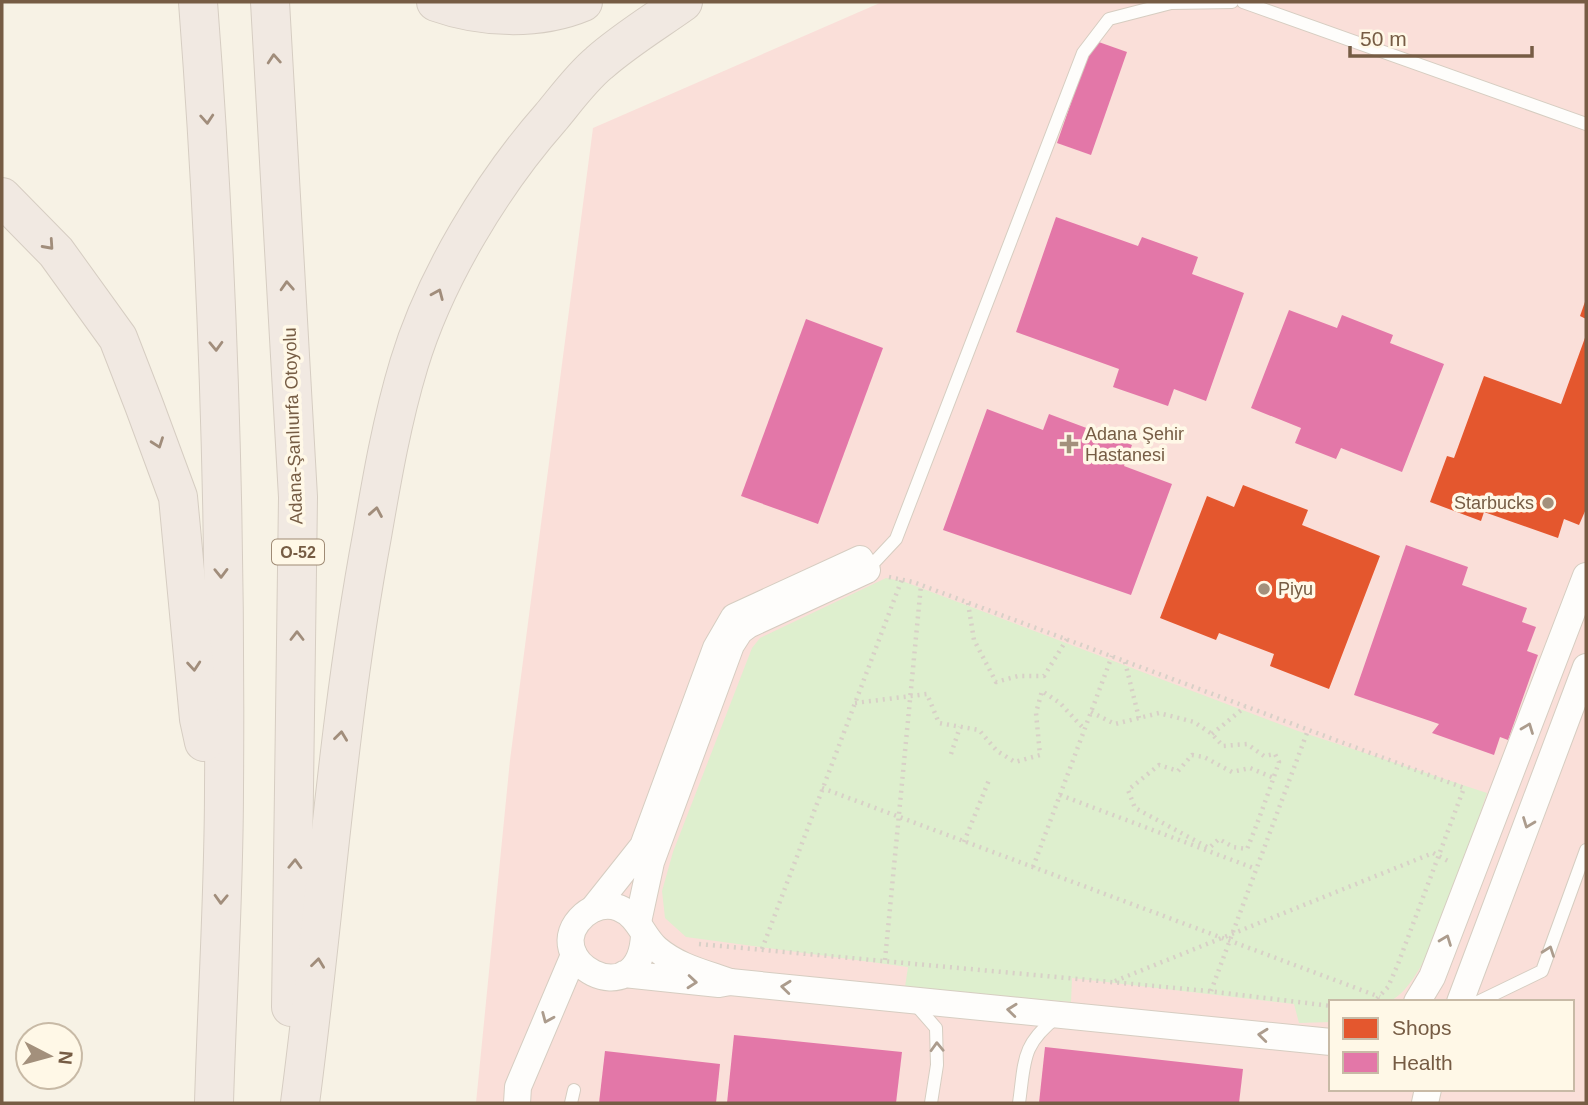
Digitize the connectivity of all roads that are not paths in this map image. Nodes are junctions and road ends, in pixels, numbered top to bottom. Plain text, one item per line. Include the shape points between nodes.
1 (198, 2) edge
2 (270, 2) edge
3 (436, 2) edge
4 (583, 2) edge
5 (683, 2) edge
6 (1232, 2) edge
7 (1243, 2) edge
8 (1586, 124) edge
9 (2, 197) edge
10 (874, 574) junction
11 (1586, 576) edge
12 (1586, 667) edge
13 (223, 826) junction
14 (1586, 850) edge
15 (593, 909) junction
16 (641, 929) junction
17 (574, 955) junction
18 (624, 974) junction
19 (730, 982) junction
20 (911, 1000) junction
21 (1418, 1000) edge
22 (1461, 1000) edge
23 (1482, 1000) edge
24 (1060, 1015) junction
25 (1329, 1042) edge
26 (574, 1090) dead end
27 (214, 1103) edge
28 (288, 1103) edge
29 (300, 1103) edge
30 (517, 1103) edge
31 (570, 1103) edge
32 (931, 1103) edge
33 (1020, 1103) edge

1 -> 13 highway via 212,182
28 -> 2 highway, Adana-Şanlıurfa Otoyolu / O-52 via 298,497
3 - 4 highway via 497,15
29 -> 5 highway via 351,659 387,451 410,361 482,208 523,148 598,64
6 - 10 lane via 1171,3 1109,19 1083,53 896,539
7 - 8 lane
9 -> 13 highway via 56,252 118,338 178,497 199,719
10 - 15 street via 860,559 734,617 716,648 643,846
10 - 16 street via 740,631 651,862
21 -> 11 street via 1432,977
12 -> 22 street
13 -> 27 highway
23 -> 14 lane via 1542,971
15 - 16 street via 613,906 627,911
15 - 17 street via 575,925
16 - 18 street via 643,951 636,965
16 - 19 street via 672,961
17 - 18 street via 582,968 595,976
17 -> 30 street via 518,1087
18 -> 19 street
20 -> 19 street
24 -> 20 street
32 -> 20 lane via 936,1028
25 -> 24 street
24 - 33 lane via 1035,1034
26 - 31 lane

